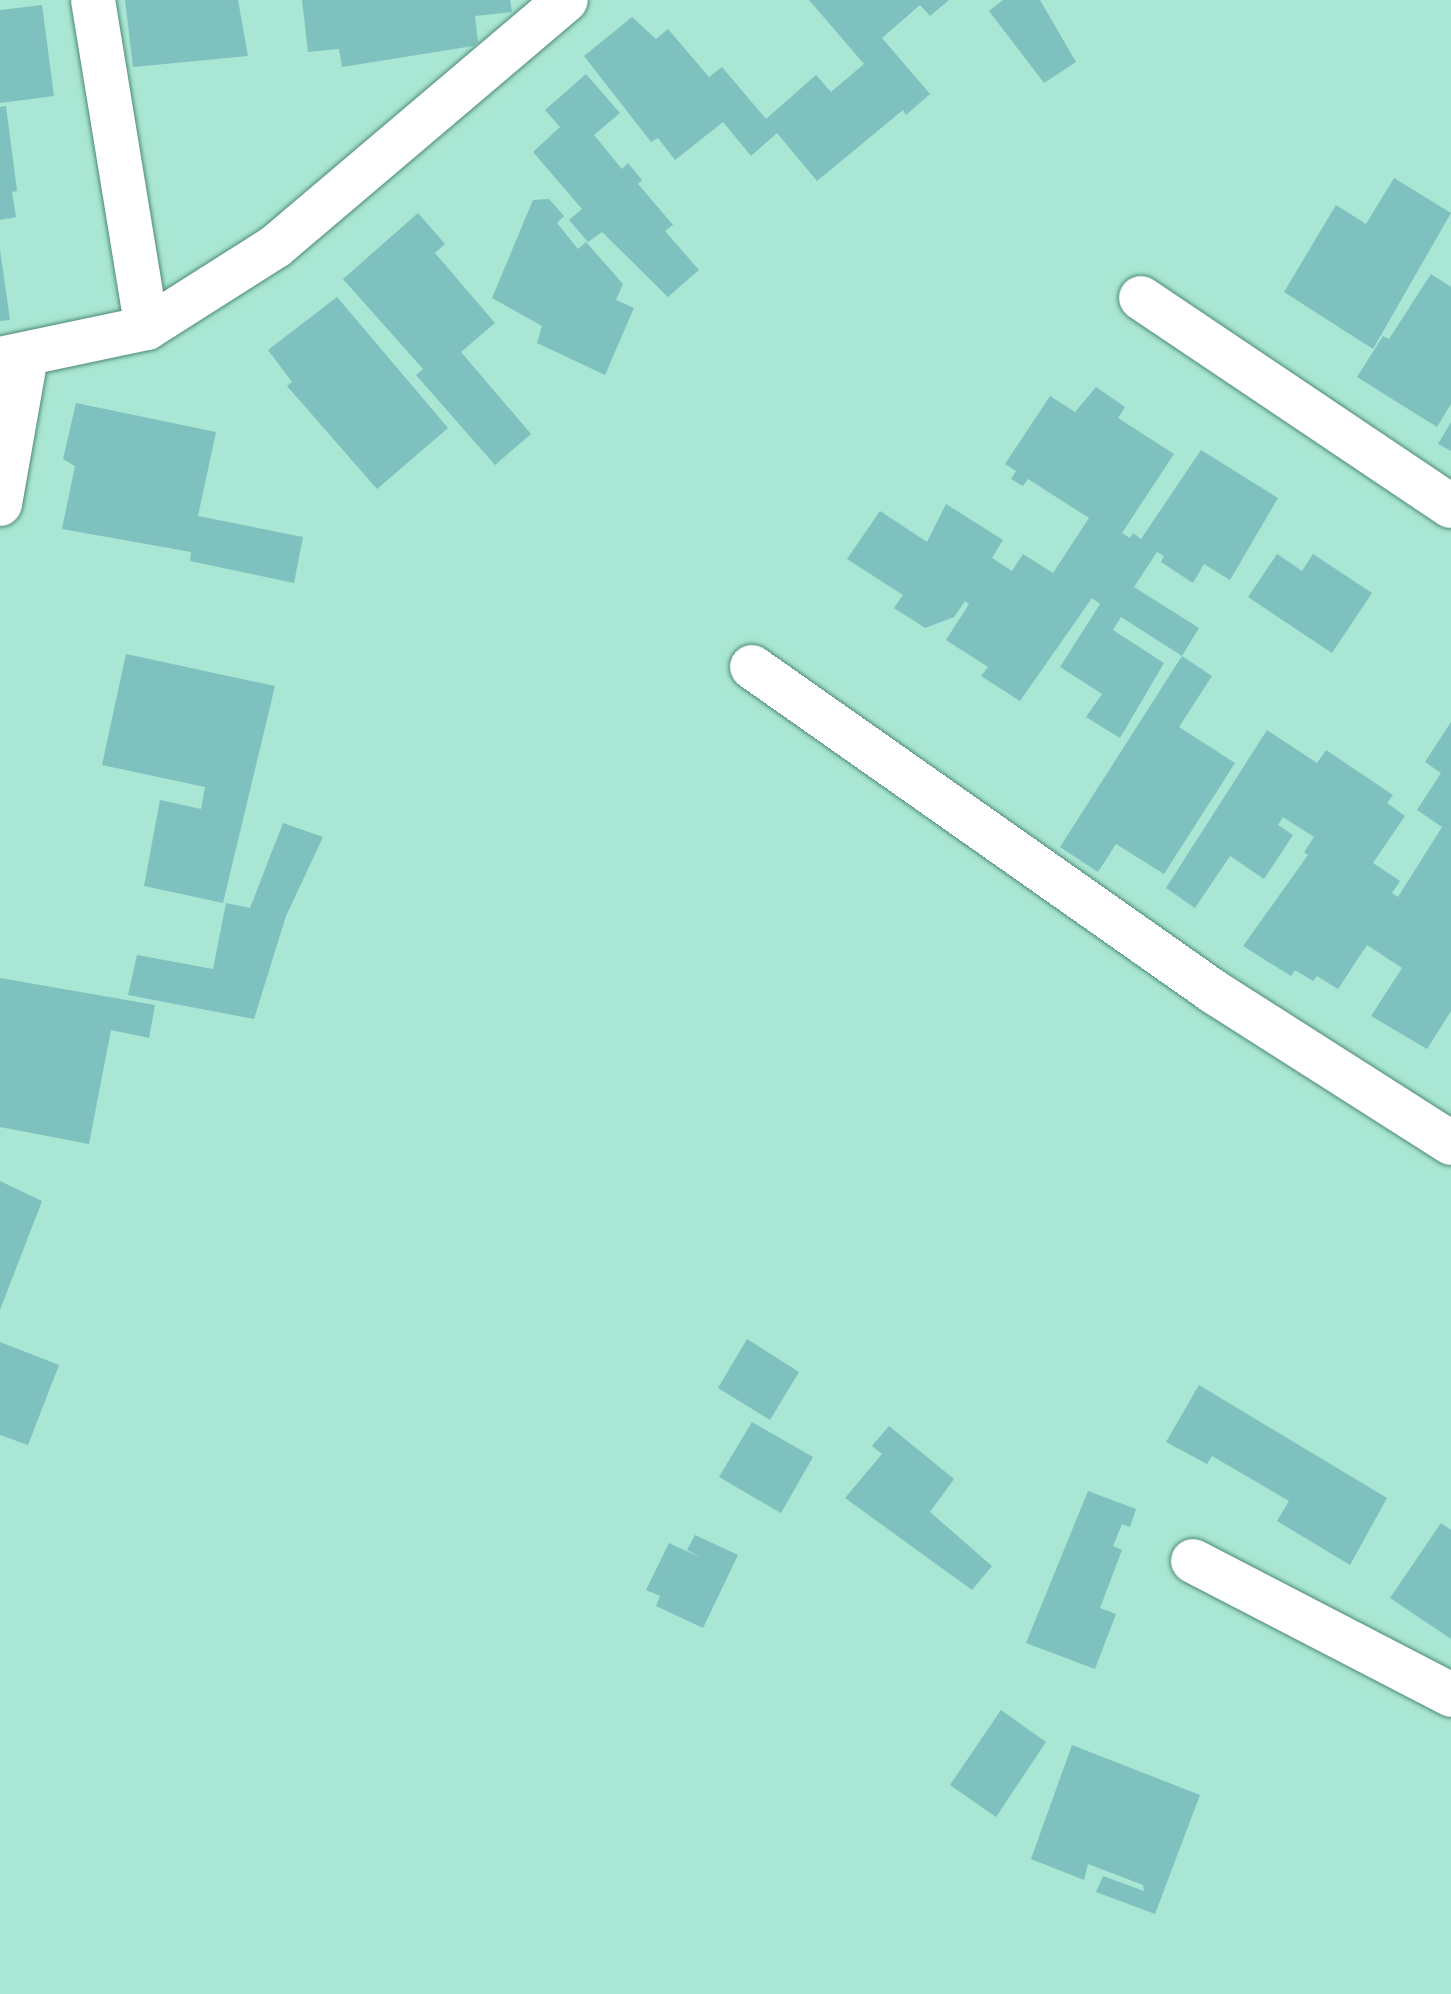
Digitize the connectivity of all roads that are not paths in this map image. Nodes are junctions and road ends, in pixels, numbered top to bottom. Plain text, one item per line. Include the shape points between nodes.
1 (93, 0) edge
2 (566, 0) edge
3 (1141, 298) dead end
4 (147, 328) junction
5 (13, 358) edge
6 (0, 504) edge
7 (1451, 506) edge
8 (752, 667) dead end
9 (1451, 1143) edge
10 (1193, 1561) dead end
11 (1451, 1695) edge

1 - 4 street
2 - 4 street via 276,246
3 - 7 street
4 - 5 street
5 - 6 street
8 - 9 street via 1176,966
10 - 11 street

